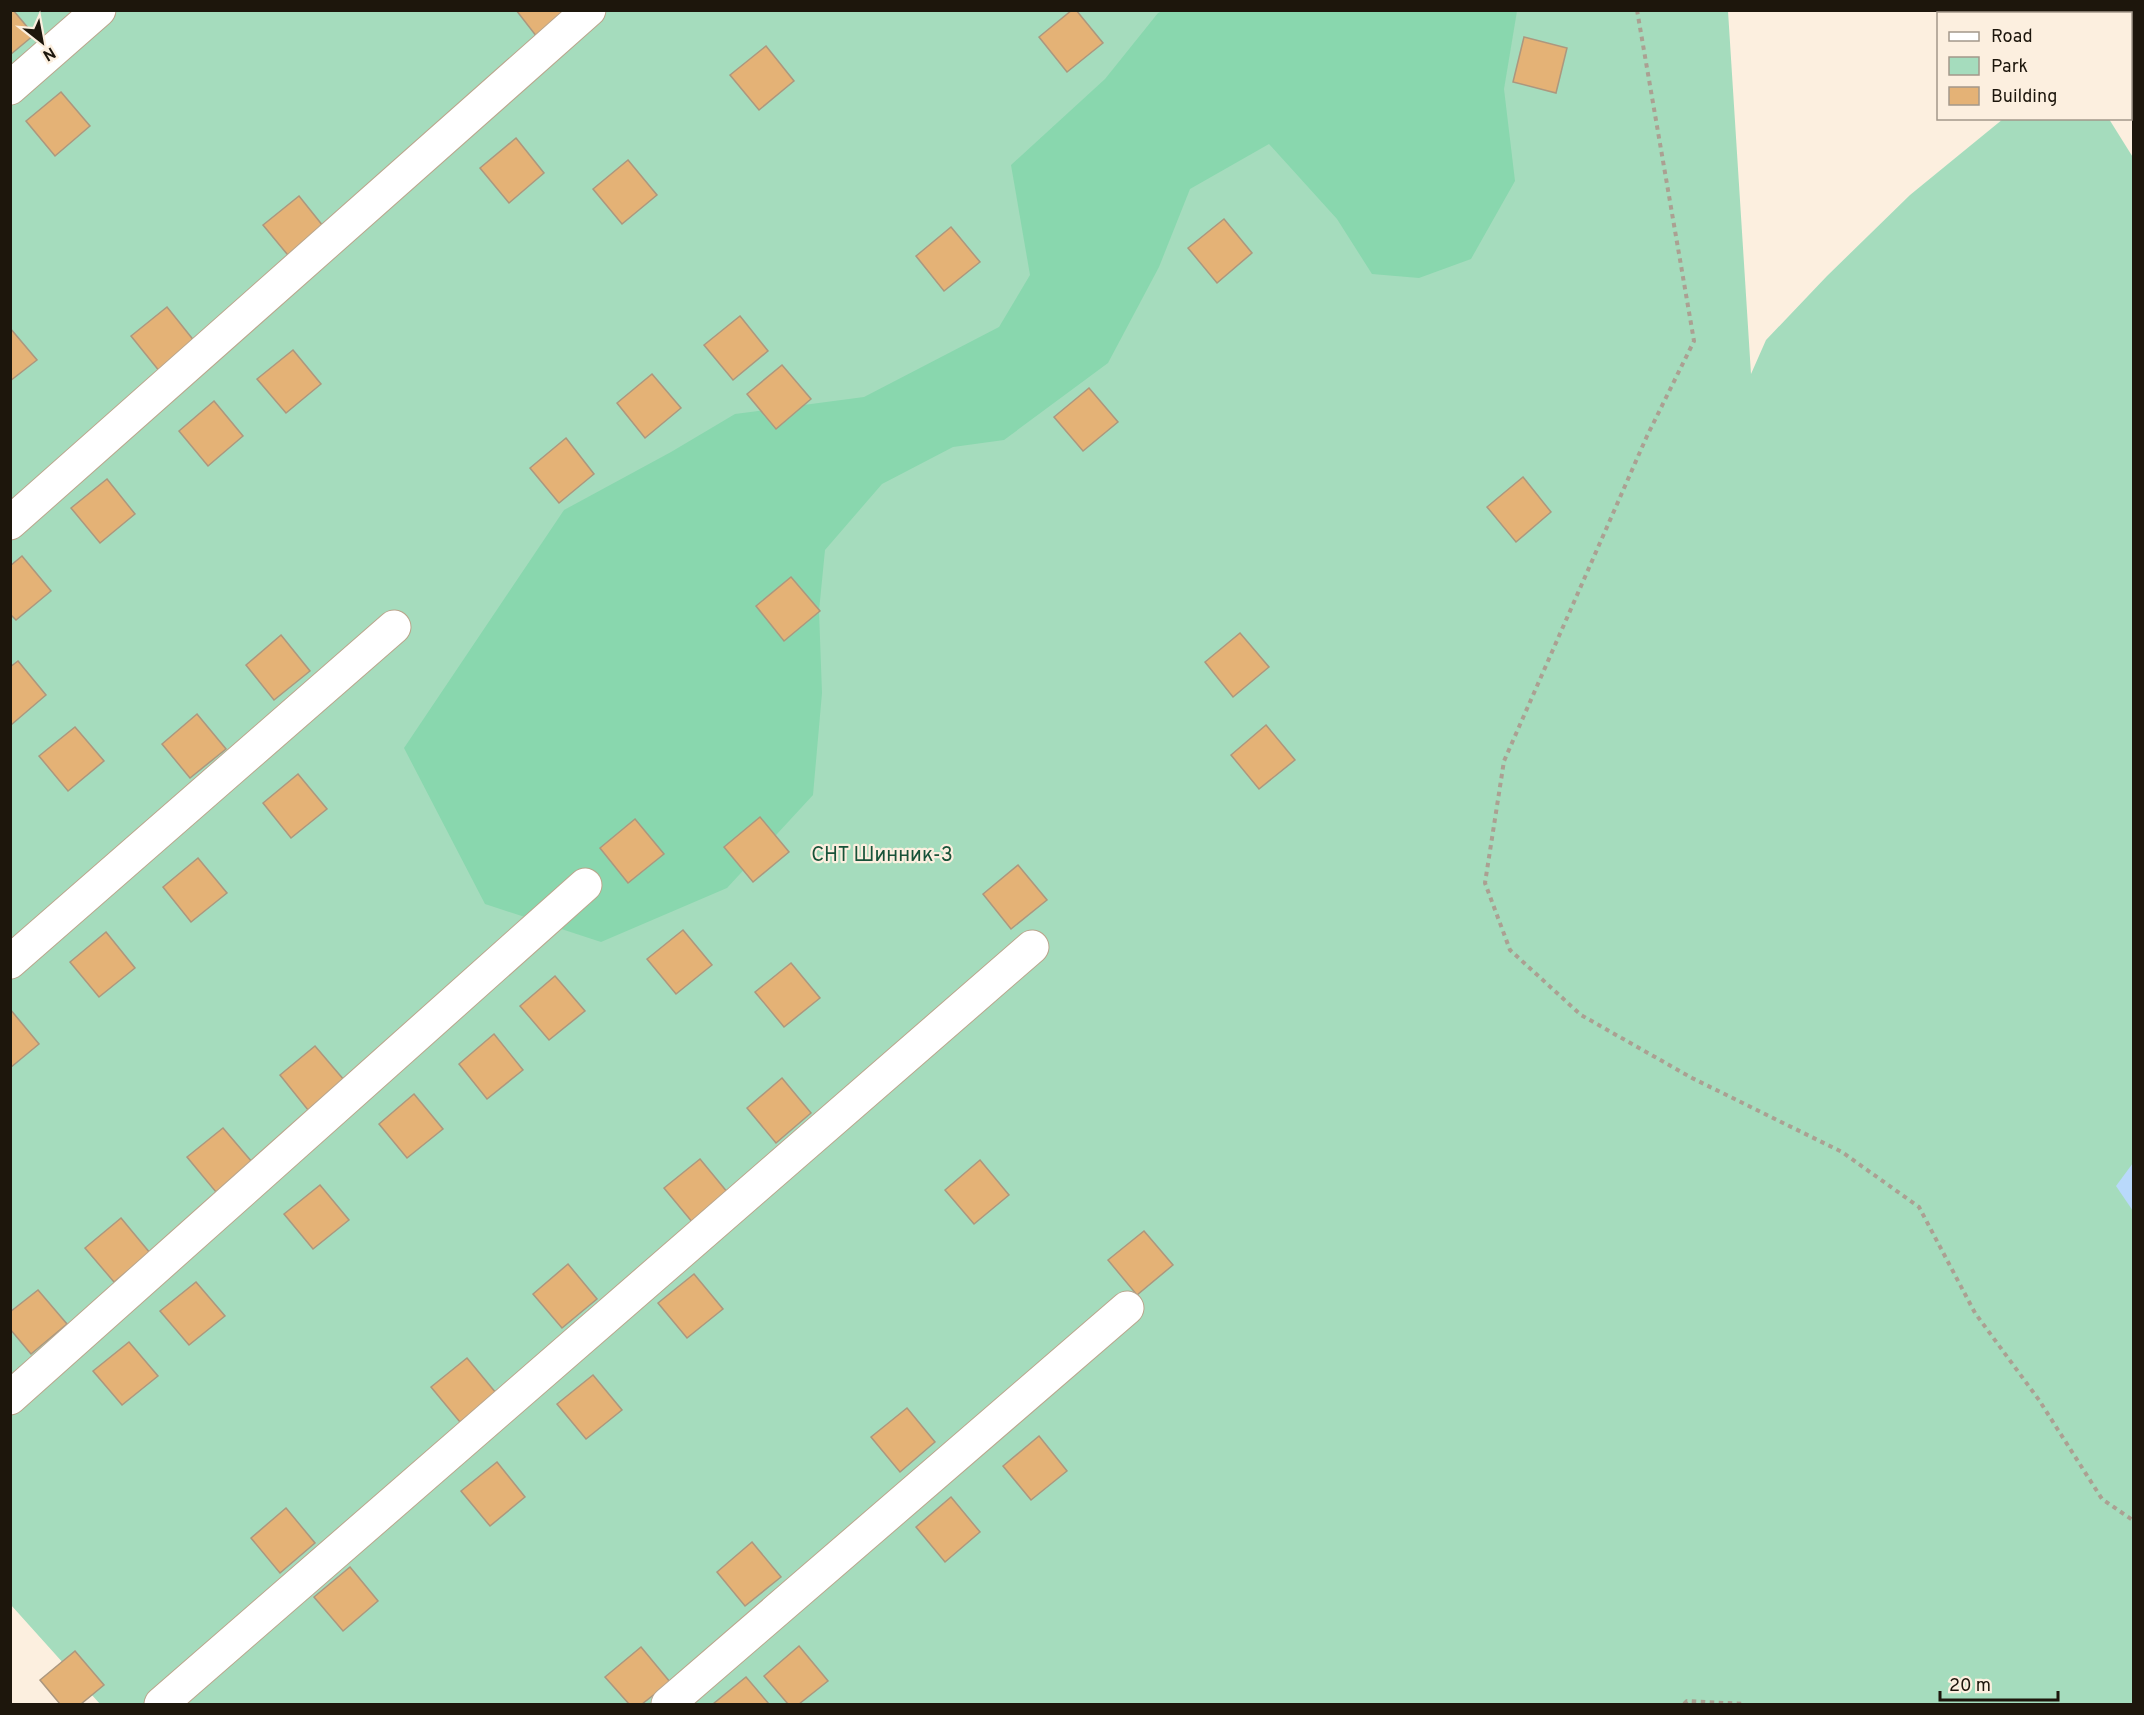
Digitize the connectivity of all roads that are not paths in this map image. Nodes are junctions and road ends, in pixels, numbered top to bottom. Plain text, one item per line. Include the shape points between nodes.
1 (99, 10) edge
2 (590, 10) edge
3 (10, 88) edge
4 (10, 523) edge
5 (394, 627) dead end
6 (585, 885) dead end
7 (1032, 947) dead end
8 (10, 962) edge
9 (1127, 1308) dead end
10 (10, 1398) edge
11 (160, 1704) edge
12 (668, 1704) edge

1 - 3 lane
2 - 4 lane
5 - 8 lane
6 - 10 lane
7 - 11 lane
9 - 12 lane

